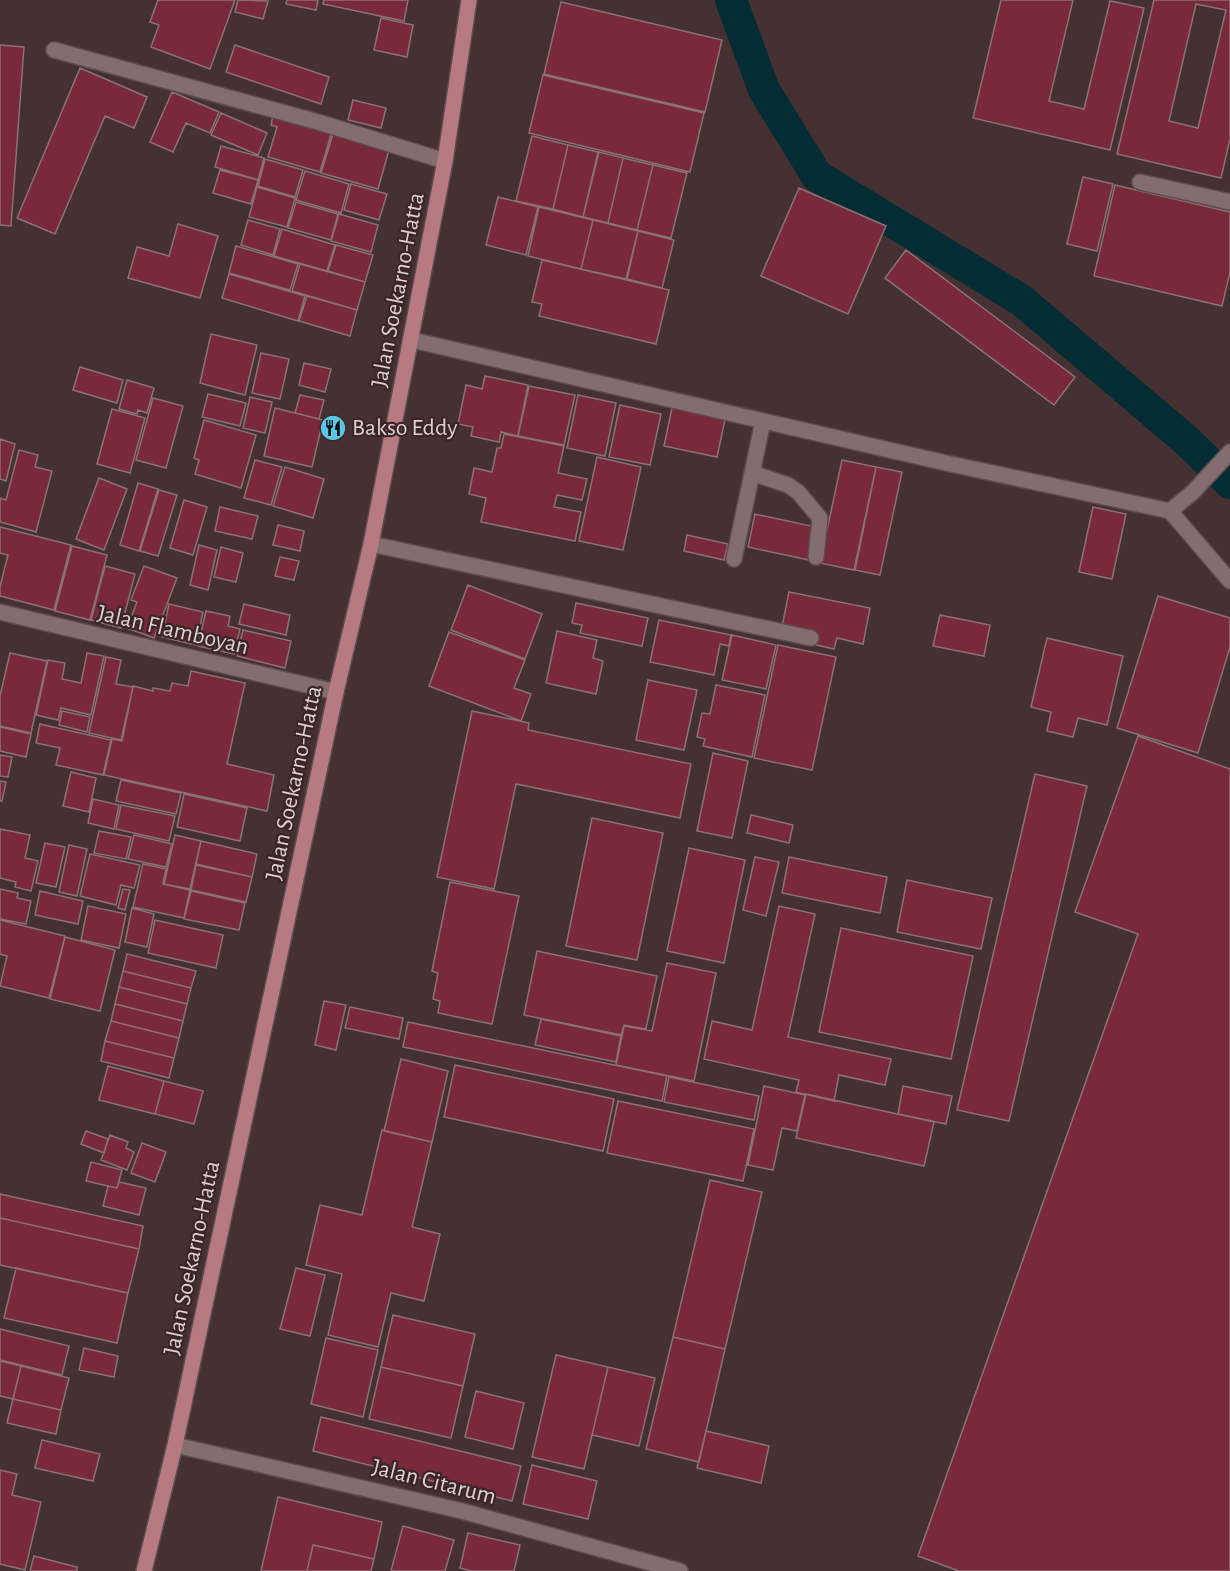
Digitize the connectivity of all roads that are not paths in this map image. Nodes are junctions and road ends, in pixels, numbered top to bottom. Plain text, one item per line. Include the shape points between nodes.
1 (469, 0) edge
2 (54, 50) dead end
3 (445, 161) junction
4 (1140, 182) dead end
5 (1230, 202) edge
6 (412, 340) junction
7 (763, 421) junction
8 (1230, 452) edge
9 (752, 472) junction
10 (1170, 512) junction
11 (371, 544) junction
12 (816, 557) dead end
13 (734, 559) dead end
14 (1230, 581) edge
15 (0, 612) edge
16 (811, 638) dead end
17 (336, 692) junction
18 (175, 1446) junction
19 (144, 1571) edge
20 (680, 1571) edge

1 - 3 main road, Jalan Soekarno-Hatta
2 - 3 street
3 - 6 main road, Jalan Soekarno-Hatta
4 - 5 street
6 - 7 street
6 - 11 main road, Jalan Soekarno-Hatta
7 - 9 street
7 - 10 street
8 - 10 street
9 - 12 street via 788,485 820,518
9 - 13 street
10 - 14 street
11 - 16 street
11 - 17 main road, Jalan Soekarno-Hatta
15 - 17 street, Jalan Flamboyan
17 - 18 main road, Jalan Soekarno-Hatta
18 - 19 main road, Jalan Soekarno-Hatta
18 - 20 street, Jalan Citarum via 462,1511

